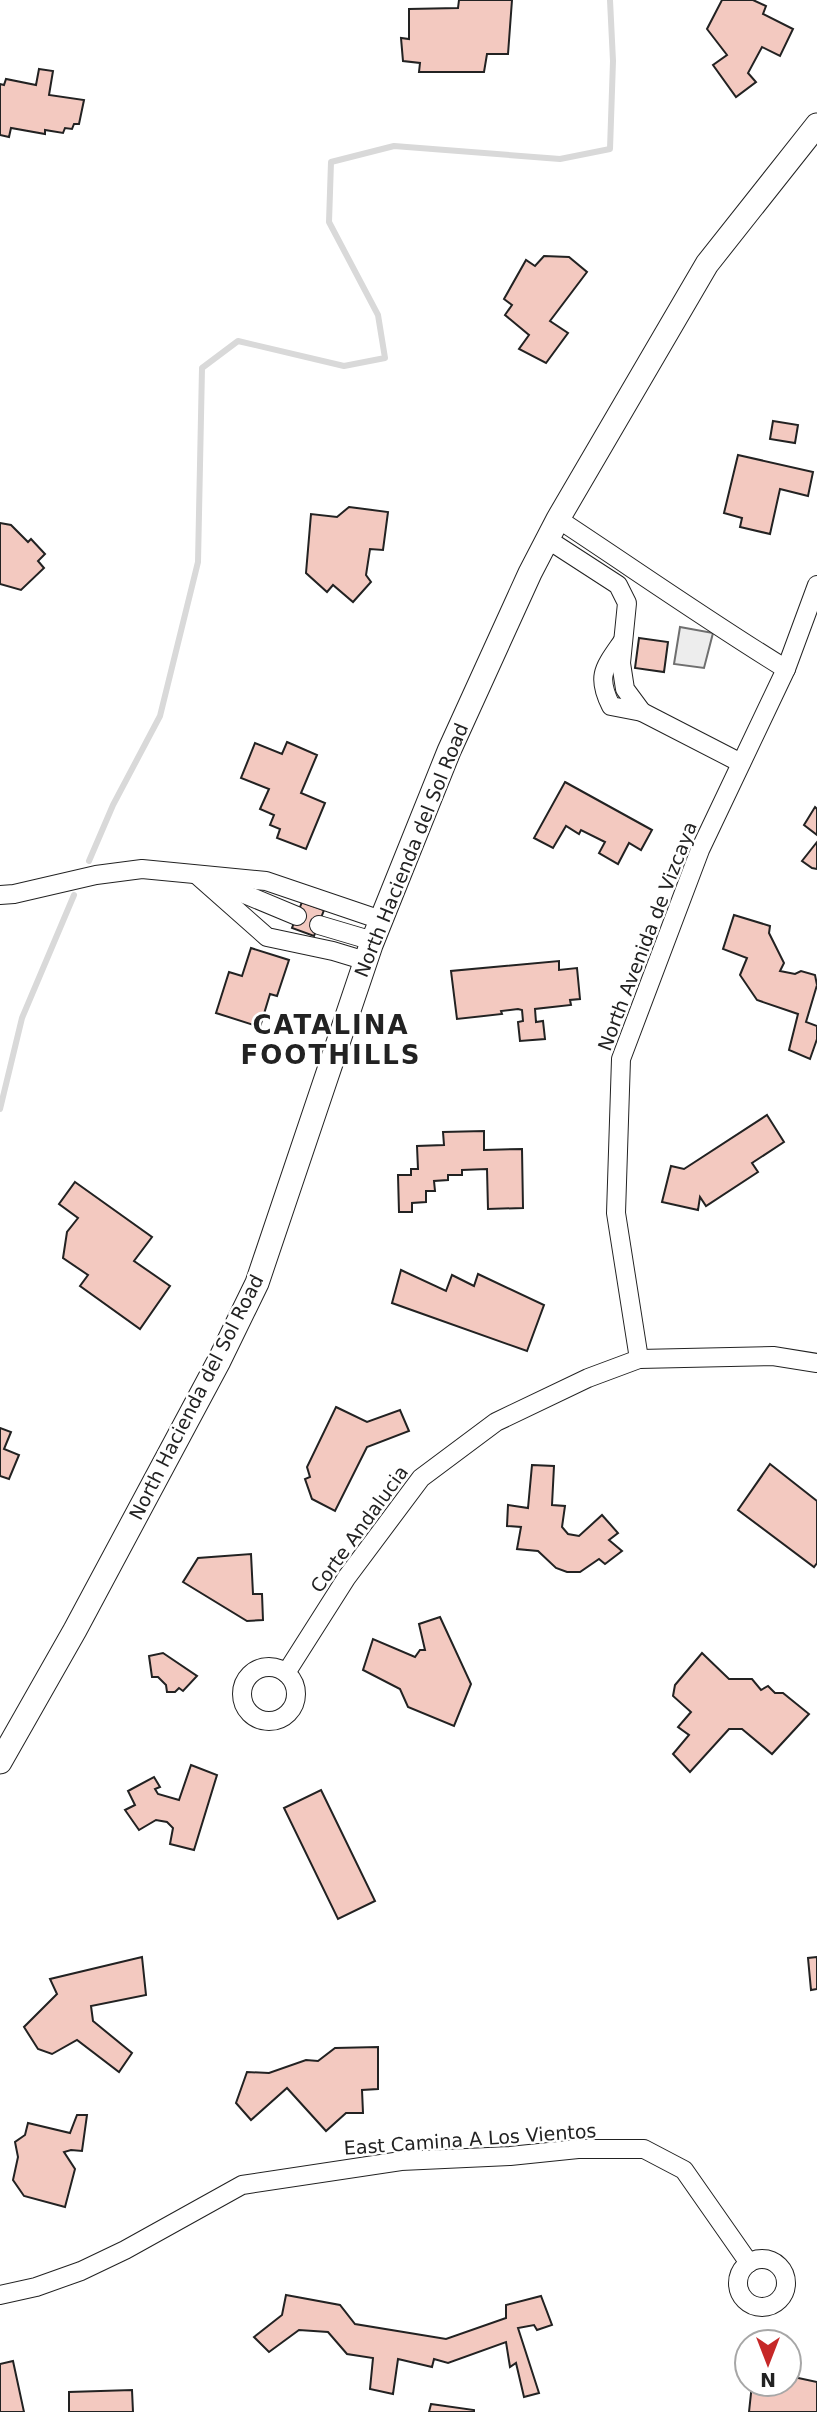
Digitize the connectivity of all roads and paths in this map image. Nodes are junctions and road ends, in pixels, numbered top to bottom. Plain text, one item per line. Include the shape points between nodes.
1 (817, 125) edge
2 (558, 519) junction
3 (547, 539) junction
4 (817, 585) edge
5 (786, 669) junction
6 (741, 763) junction
7 (197, 875) junction
8 (0, 895) edge
9 (297, 916) dead end
10 (318, 925) dead end
11 (373, 941) junction
12 (639, 1359) junction
13 (817, 1363) edge
14 (286, 1673) dead end
15 (0, 1762) edge
16 (749, 2263) dead end
17 (0, 2295) edge

1 - 2 street, North Hacienda del Sol Road via 707,264
2 - 3 street, North Hacienda del Sol Road
2 - 5 street
3 - 6 street via 618,585 627,603 621,663 625,689 642,712
3 - 11 street, North Hacienda del Sol Road via 449,751
4 - 5 street, North Avenida de Vizcaya
5 - 6 street, North Avenida de Vizcaya
6 - 12 street, North Avenida de Vizcaya via 700,850 621,1059 616,1213
7 - 8 street via 142,869
7 - 9 street
7 - 11 street via 266,881
7 - 11 street via 267,937 333,951
10 - 11 street
11 - 15 street, North Hacienda del Sol Road via 257,1283 75,1630
12 - 13 street, Corte Andalucia via 773,1356
12 - 14 street, Corte Andalucia via 496,1422 421,1478 347,1577
16 - 17 street, East Camina A Los Vientos via 684,2169 644,2149 579,2149 401,2161 242,2185 81,2271

